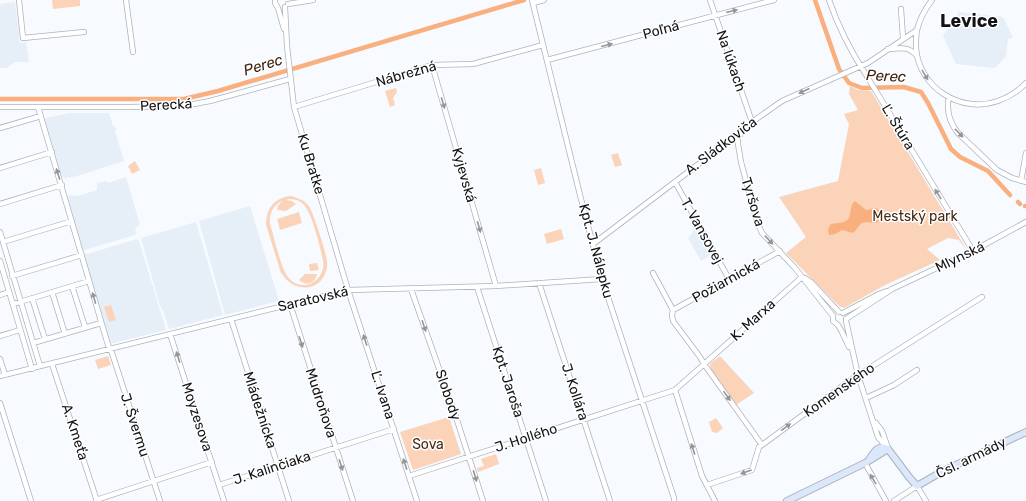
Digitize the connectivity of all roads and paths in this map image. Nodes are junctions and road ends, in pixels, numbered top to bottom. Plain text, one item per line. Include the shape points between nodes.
1 (19, 0) edge
2 (126, 0) edge
3 (275, 0) edge
4 (311, 0) edge
5 (544, 0) edge
6 (710, 0) edge
7 (774, 0) edge
8 (829, 0) edge
9 (932, 0) edge
10 (533, 1) edge
11 (287, 4) edge
12 (278, 8) junction
13 (901, 9) dead end
14 (715, 16) junction
15 (917, 30) junction
16 (84, 32) dead end
17 (286, 34) junction
18 (904, 38) junction
19 (543, 45) junction
20 (886, 50) junction
21 (133, 52) dead end
22 (918, 57) junction
23 (547, 60) junction
24 (432, 65) junction
25 (860, 66) junction
26 (290, 79) junction
27 (1026, 84) edge
28 (949, 97) junction
29 (0, 106) edge
30 (38, 106) junction
31 (294, 107) junction
32 (41, 116) junction
33 (754, 121) junction
34 (0, 128) edge
35 (738, 137) junction
36 (52, 152) junction
37 (1026, 153) edge
38 (0, 168) edge
39 (1024, 181) edge
40 (674, 182) junction
41 (62, 185) junction
42 (0, 204) edge
43 (72, 221) junction
44 (1026, 222) edge
45 (0, 232) edge
46 (3, 242) junction
47 (593, 244) junction
48 (780, 251) junction
49 (973, 251) junction
50 (82, 255) junction
51 (0, 261) edge
52 (10, 266) junction
53 (2, 268) junction
54 (653, 273) dead end
55 (12, 276) junction
56 (802, 276) junction
57 (602, 279) junction
58 (729, 279) junction
59 (89, 281) junction
60 (539, 283) junction
61 (72, 286) junction
62 (477, 286) junction
63 (496, 286) junction
64 (411, 289) junction
65 (892, 289) junction
66 (348, 290) junction
67 (9, 292) junction
68 (52, 292) junction
69 (0, 295) edge
70 (982, 297) dead end
71 (32, 298) junction
72 (21, 301) junction
73 (13, 304) junction
74 (290, 304) junction
75 (673, 310) junction
76 (841, 313) junction
77 (833, 316) junction
78 (232, 319) junction
79 (846, 320) junction
80 (101, 323) junction
81 (838, 325) junction
82 (85, 328) junction
83 (20, 330) junction
84 (65, 334) junction
85 (170, 334) junction
86 (0, 336) edge
87 (45, 339) junction
88 (33, 343) junction
89 (110, 349) junction
90 (852, 354) junction
91 (0, 359) edge
92 (52, 364) junction
93 (704, 364) junction
94 (40, 366) junction
95 (32, 369) junction
96 (917, 370) dead end
97 (858, 375) junction
98 (2, 376) edge
99 (675, 390) junction
100 (866, 398) junction
101 (642, 400) junction
102 (0, 403) edge
103 (584, 419) junction
104 (874, 420) junction
105 (394, 429) junction
106 (1026, 432) edge
107 (878, 437) junction
108 (526, 438) junction
109 (762, 445) junction
110 (335, 448) junction
111 (876, 449) junction
112 (888, 449) junction
113 (469, 457) junction
114 (212, 462) junction
115 (867, 462) junction
116 (278, 466) junction
117 (409, 476) junction
118 (153, 481) junction
119 (219, 485) junction
120 (707, 485) junction
121 (917, 486) junction
122 (97, 500) edge
123 (675, 500) edge
124 (31, 501) edge
125 (160, 501) edge
126 (224, 501) edge
127 (290, 501) edge
128 (353, 501) edge
129 (417, 501) edge
130 (482, 501) edge
131 (546, 501) edge
132 (610, 501) edge
133 (715, 501) edge
134 (787, 501) edge
135 (886, 501) edge
136 (894, 501) edge
137 (926, 501) edge

1 - 16 street via 23,38
2 - 21 street
3 - 12 street, Ku Bratke
4 - 11 street
5 - 10 street
6 - 14 street, Na lúkach
14 -> 7 street, Poľná
8 - 25 street, Ľ. Štúra via 836,22
9 - 15 street
10 - 19 street, Kpt. J. Nálepku
11 - 12 street
11 - 17 street, Ku Bratke
12 - 17 street, Ku Bratke
13 - 18 street
23 -> 14 street, Poľná
14 - 33 street, Na lúkach
15 - 18 street, A. Sládkoviča
15 - 22 street
17 - 26 street, Ku Bratke
18 - 20 street, A. Sládkoviča
19 - 23 street, Kpt. J. Nálepku
19 - 24 street, Nábrežná via 473,64
20 - 22 street via 902,48 914,52
20 - 25 street, A. Sládkoviča
22 -> 28 street via 926,77 934,87
23 - 47 street, Kpt. J. Nálepku
24 - 31 street, Nábrežná
24 -> 63 street, Kyjevská
25 -> 33 street, A. Sládkoviča via 782,101
49 -> 25 street, Ľ. Štúra
26 - 30 street, Perecká via 183,106
26 - 31 street, Ku Bratke
27 - 28 street via 1014,94 985,104 965,103
28 -> 39 street via 949,118 955,130 997,170
29 - 30 street, Perecká
30 - 32 street
31 - 66 street, Ku Bratke
32 - 34 street
32 - 36 street
33 - 35 street, A. Sládkoviča
35 - 40 street, A. Sládkoviča
35 -> 48 street, Tyršova via 741,162 757,222 762,233
36 - 38 street
41 -> 36 street
37 - 39 street
40 - 47 street, A. Sládkoviča
40 - 58 street, T. Vansovej
41 - 42 street
41 - 43 street
43 - 46 street
43 - 50 street
44 - 49 street, Mlynská
45 - 46 street
46 - 52 street
47 - 57 street, Kpt. J. Nálepku
48 - 56 street, Tyršova
48 - 58 street, Požiarnická
49 - 65 street, Mlynská
50 - 55 street
50 - 59 street
51 - 53 street
52 - 53 street
52 - 55 street
53 - 67 street
54 - 75 street
55 - 72 street
56 - 76 street, Tyršova
56 - 77 street, Tyršova
56 - 93 street, K. Marxa
57 - 60 street, Saratovská
57 - 101 street, Kpt. J. Nálepku
58 - 75 street, Požiarnická
59 - 61 street
80 -> 59 street
60 - 63 street, Saratovská
60 - 103 street, J. Kollára
61 - 68 street
61 - 82 street
62 - 63 street, Saratovská
62 - 64 street, Saratovská
62 - 108 street, Kpt. Jaroša
64 - 66 street, Saratovská
64 -> 113 street, Slobody
65 - 76 street, Mlynská
65 - 79 street, Mlynská
66 - 74 street, Saratovská
105 -> 66 street, Ľ. Ivana
67 - 69 street
67 - 73 street
68 - 71 street
68 - 84 street
70 - 97 street, Komenského
71 - 72 street
71 - 87 street
72 - 73 street
72 - 88 street
73 - 83 street
74 - 78 street, Saratovská
74 -> 110 street, Mudroňova
75 - 93 street via 673,321
76 - 77 street
76 - 79 street
77 - 81 street via 833,322
78 - 85 street, Saratovská
78 - 116 street, Mládežnícka
79 - 81 street
79 - 90 street
80 - 82 street
80 - 89 street
81 - 90 street
82 - 84 street
83 - 86 street
83 - 95 street
84 - 87 street
85 - 89 street, Saratovská
114 -> 85 street, Moyzesova
87 - 88 street
88 - 94 street
89 - 92 street, Saratovská
89 - 118 street, J. Švermu
90 - 97 street
91 - 98 street, Saratovská
92 - 94 street, Saratovská
92 - 122 street, A. Kmeťa
93 - 99 street, K. Marxa
93 -> 109 street
94 - 95 street, Saratovská
95 - 98 street, Saratovská
96 - 100 street via 894,385
97 - 100 street
109 -> 97 street, Komenského
99 - 101 street, K. Marxa
120 -> 99 street
100 - 104 street
101 - 103 street, J. Hollého
101 - 123 street, Kpt. J. Nálepku
102 - 124 street
103 - 108 street, J. Hollého
103 - 132 street, J. Kollára
104 - 107 street
104 - 112 street via 882,431
105 - 110 street, J. Kalinčiaka
117 -> 105 street, Ľ. Ivana
106 - 121 street, Čsl. armády
107 - 111 street
107 - 112 street
108 - 113 street, J. Hollého
108 - 131 street, Kpt. Jaroša
109 -> 120 street via 759,447 752,470
110 - 116 street, J. Kalinčiaka
110 -> 128 street, Mudroňova
111 - 112 street
111 - 115 street
112 - 115 street
112 - 121 street
113 - 117 street, J. Hollého
113 -> 130 street, Slobody
114 - 118 street
114 - 119 street, Moyzesova
115 - 134 street
135 -> 115 street via 867,469
116 - 119 street, J. Kalinčiaka
116 - 127 street, Mládežnícka
117 - 129 street, Ľ. Ivana
118 - 122 street
118 - 125 street, J. Švermu
119 - 126 street, Moyzesova
120 - 133 street
121 - 136 street
121 - 137 street

